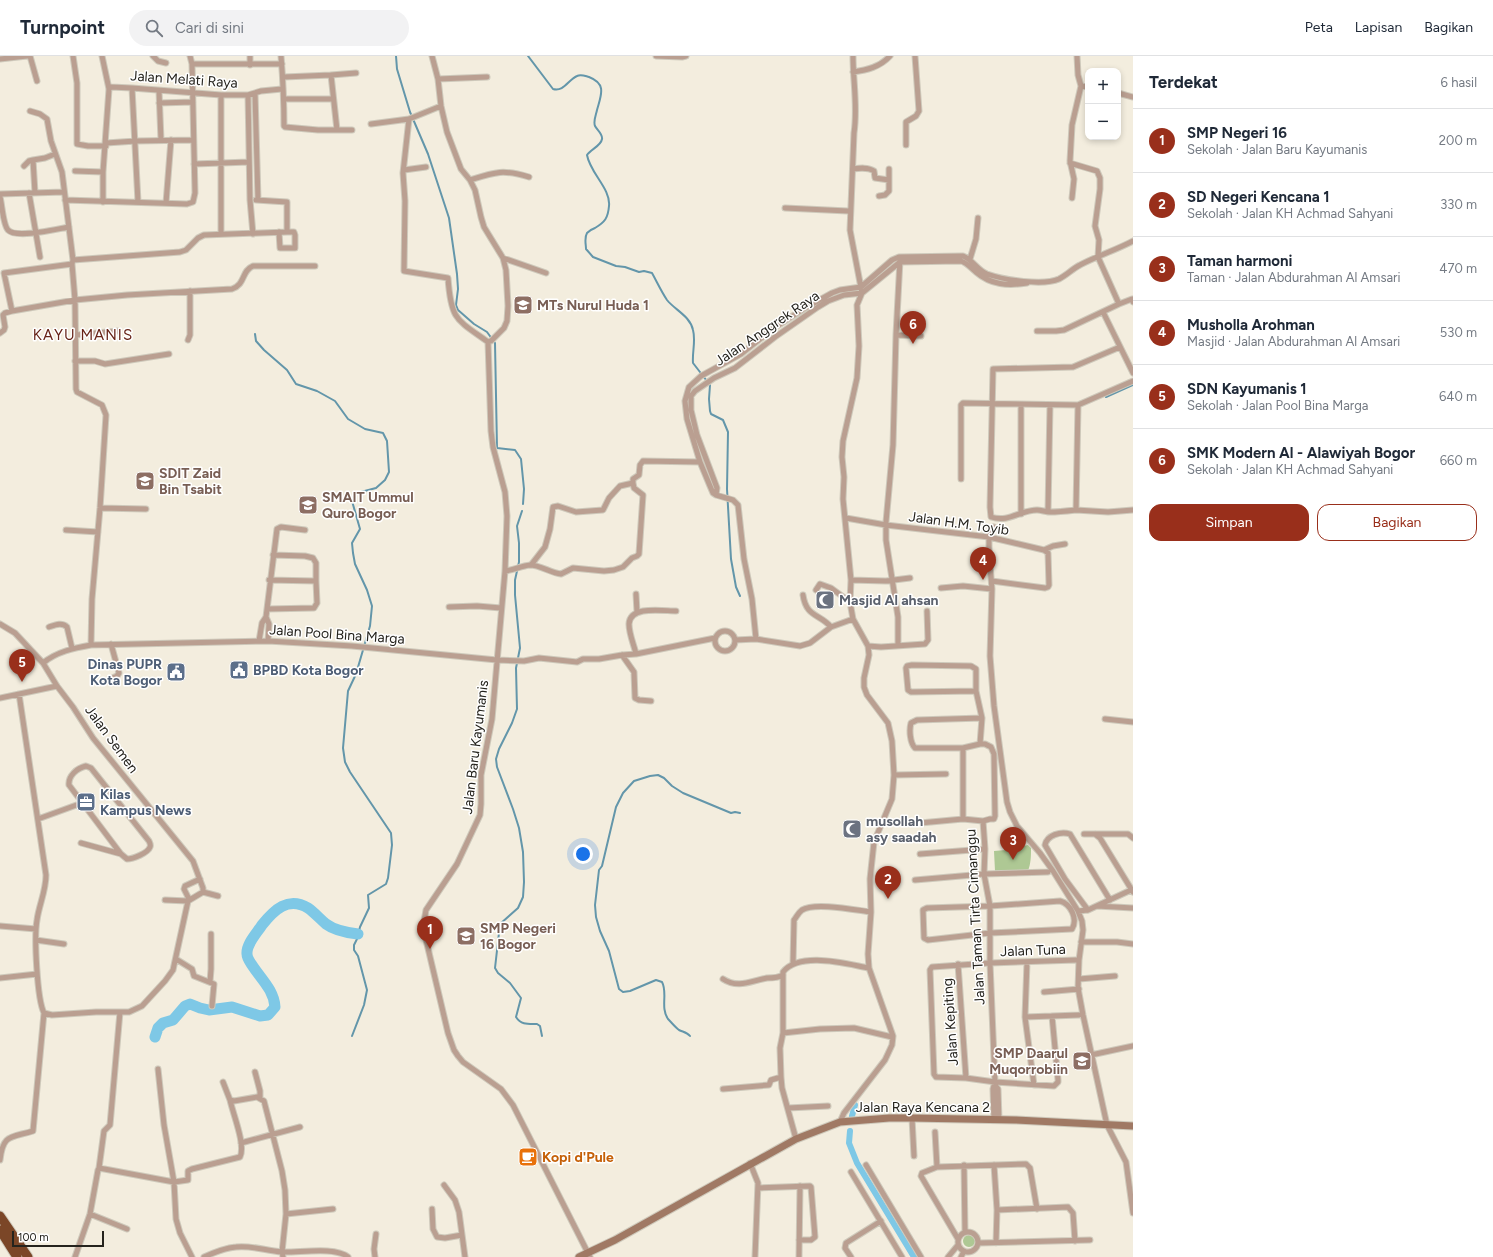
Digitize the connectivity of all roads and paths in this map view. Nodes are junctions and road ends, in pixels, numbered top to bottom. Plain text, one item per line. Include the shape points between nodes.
1 (28, 56) edge
2 (73, 56) edge
3 (102, 56) edge
4 (153, 56) edge
5 (190, 56) edge
6 (250, 56) edge
7 (281, 56) edge
8 (432, 56) edge
9 (656, 56) edge
10 (686, 56) edge
11 (854, 56) edge
12 (890, 56) edge
13 (915, 56) edge
14 (1077, 56) edge
15 (11, 57) edge
16 (0, 60) edge
17 (166, 63) dead end
18 (192, 64) junction
19 (282, 64) junction
20 (250, 65) junction
21 (853, 72) junction
22 (356, 73) dead end
23 (331, 76) junction
24 (284, 77) junction
25 (487, 77) dead end
26 (438, 79) junction
27 (37, 81) dead end
28 (1081, 86) junction
29 (1085, 87) edge
30 (132, 88) junction
31 (108, 89) junction
32 (282, 89) junction
33 (159, 91) junction
34 (255, 93) junction
35 (193, 94) junction
36 (1121, 94) edge
37 (221, 95) junction
38 (248, 95) junction
39 (1133, 97) edge
40 (284, 99) junction
41 (333, 99) junction
42 (193, 102) junction
43 (159, 103) junction
44 (441, 106) junction
45 (30, 111) dead end
46 (412, 117) junction
47 (371, 124) dead end
48 (337, 130) junction
49 (352, 130) dead end
50 (161, 140) junction
51 (171, 140) junction
52 (193, 140) junction
53 (136, 141) junction
54 (106, 145) junction
55 (906, 145) dead end
56 (249, 146) junction
57 (256, 146) junction
58 (55, 154) junction
59 (33, 160) junction
60 (249, 162) junction
61 (222, 163) junction
62 (194, 164) junction
63 (1070, 164) junction
64 (24, 166) dead end
65 (426, 167) dead end
66 (853, 169) junction
67 (889, 169) dead end
68 (404, 170) junction
69 (75, 171) dead end
70 (103, 172) junction
71 (529, 176) dead end
72 (470, 180) junction
73 (889, 180) junction
74 (64, 192) junction
75 (29, 193) junction
76 (35, 193) junction
77 (0, 194) edge
78 (879, 196) dead end
79 (0, 197) edge
80 (1072, 198) dead end
81 (65, 200) junction
82 (250, 200) junction
83 (258, 200) junction
84 (103, 202) junction
85 (138, 202) junction
86 (166, 203) junction
87 (785, 208) dead end
88 (1, 209) edge
89 (850, 212) junction
90 (978, 218) dead end
91 (69, 227) junction
92 (279, 232) junction
93 (287, 232) junction
94 (37, 233) junction
95 (222, 234) junction
96 (254, 234) junction
97 (1133, 241) edge
98 (40, 257) dead end
99 (1098, 257) junction
100 (503, 258) junction
101 (970, 259) junction
102 (900, 260) junction
103 (72, 262) junction
104 (315, 266) dead end
105 (884, 266) junction
106 (546, 272) dead end
107 (888, 272) junction
108 (2, 274) edge
109 (1030, 282) junction
110 (861, 290) junction
111 (190, 291) junction
112 (75, 300) junction
113 (1133, 300) edge
114 (1119, 304) junction
115 (12, 310) junction
116 (1104, 312) junction
117 (118, 331) dead end
118 (1037, 331) dead end
119 (0, 333) edge
120 (76, 335) junction
121 (896, 335) junction
122 (921, 336) dead end
123 (188, 340) dead end
124 (490, 342) junction
125 (1120, 347) junction
126 (169, 354) dead end
127 (741, 354) junction
128 (746, 360) junction
129 (75, 361) junction
130 (1133, 373) edge
131 (699, 377) junction
132 (1133, 381) edge
133 (705, 384) junction
134 (992, 404) junction
135 (1021, 405) junction
136 (1050, 405) junction
137 (1078, 405) junction
138 (700, 462) junction
139 (961, 479) dead end
140 (633, 482) junction
141 (716, 495) junction
142 (100, 508) junction
143 (146, 509) dead end
144 (1076, 510) junction
145 (1133, 510) edge
146 (1048, 512) junction
147 (1021, 514) junction
148 (846, 518) junction
149 (886, 525) junction
150 (994, 527) dead end
151 (66, 530) dead end
152 (305, 530) dead end
153 (98, 532) junction
154 (989, 537) junction
155 (1065, 544) dead end
156 (1044, 550) junction
157 (273, 555) junction
158 (531, 565) junction
159 (505, 571) junction
160 (910, 578) dead end
161 (270, 580) junction
162 (851, 580) junction
163 (893, 580) junction
164 (316, 581) junction
165 (992, 581) junction
166 (940, 588) dead end
167 (992, 589) junction
168 (816, 590) dead end
169 (636, 594) dead end
170 (803, 596) dead end
171 (850, 602) junction
172 (448, 607) dead end
173 (501, 608) junction
174 (267, 609) junction
175 (676, 611) dead end
176 (927, 611) dead end
177 (637, 612) junction
178 (266, 617) junction
179 (853, 620) junction
180 (0, 624) edge
181 (49, 627) dead end
182 (831, 627) junction
183 (715, 638) junction
184 (756, 639) junction
185 (735, 640) junction
186 (259, 641) junction
187 (268, 641) junction
188 (91, 644) junction
189 (111, 644) junction
190 (868, 646) junction
191 (898, 646) junction
192 (72, 648) junction
193 (636, 654) junction
194 (622, 655) junction
195 (497, 660) junction
196 (43, 664) junction
197 (104, 682) dead end
198 (57, 686) junction
199 (976, 691) junction
200 (19, 694) junction
201 (0, 698) edge
202 (651, 701) dead end
203 (982, 718) junction
204 (1105, 719) dead end
205 (1133, 722) edge
206 (980, 744) junction
207 (962, 748) junction
208 (946, 774) dead end
209 (894, 775) junction
210 (82, 803) junction
211 (38, 819) junction
212 (963, 819) junction
213 (983, 821) junction
214 (920, 823) dead end
215 (1084, 834) dead end
216 (1095, 834) junction
217 (1133, 838) edge
218 (81, 842) dead end
219 (985, 849) junction
220 (121, 854) junction
221 (920, 854) dead end
222 (1048, 872) dead end
223 (984, 874) junction
224 (200, 879) junction
225 (916, 880) dead end
226 (1132, 891) edge
227 (204, 892) junction
228 (218, 896) dead end
229 (165, 900) dead end
230 (188, 900) junction
231 (1110, 900) junction
232 (990, 906) junction
233 (1096, 906) junction
234 (1133, 908) edge
235 (1078, 910) junction
236 (1088, 910) junction
237 (871, 912) junction
238 (0, 926) edge
239 (36, 929) junction
240 (990, 933) junction
241 (211, 934) dead end
242 (36, 940) junction
243 (1081, 942) junction
244 (64, 944) dead end
245 (1133, 944) edge
246 (176, 959) junction
247 (1076, 960) dead end
248 (1027, 962) junction
249 (990, 963) junction
250 (793, 964) junction
251 (958, 964) junction
252 (869, 968) junction
253 (37, 974) junction
254 (783, 975) junction
255 (1115, 976) dead end
256 (0, 978) edge
257 (1079, 979) junction
258 (724, 980) dead end
259 (210, 982) junction
260 (1078, 990) junction
261 (1044, 992) dead end
262 (212, 1006) dead end
263 (120, 1012) junction
264 (44, 1013) junction
265 (1079, 1015) dead end
266 (1052, 1016) junction
267 (1026, 1017) junction
268 (783, 1033) junction
269 (892, 1037) junction
270 (1133, 1046) edge
271 (1091, 1055) junction
272 (158, 1069) dead end
273 (255, 1072) dead end
274 (781, 1077) junction
275 (966, 1078) junction
276 (223, 1082) dead end
277 (995, 1084) junction
278 (1034, 1086) junction
279 (723, 1089) dead end
280 (260, 1098) junction
281 (230, 1100) junction
282 (828, 1106) dead end
283 (788, 1108) junction
284 (912, 1118) junction
285 (997, 1120) junction
286 (840, 1122) junction
287 (1107, 1125) junction
288 (1133, 1126) edge
289 (300, 1128) dead end
290 (935, 1132) dead end
291 (272, 1135) junction
292 (796, 1139) junction
293 (241, 1143) junction
294 (914, 1156) dead end
295 (0, 1160) edge
296 (750, 1163) junction
297 (866, 1165) dead end
298 (964, 1165) junction
299 (994, 1165) junction
300 (937, 1167) junction
301 (100, 1168) junction
302 (851, 1172) dead end
303 (174, 1182) junction
304 (444, 1185) dead end
305 (800, 1186) junction
306 (758, 1188) junction
307 (1131, 1188) edge
308 (1037, 1208) junction
309 (333, 1209) dead end
310 (432, 1209) dead end
311 (997, 1210) junction
312 (90, 1214) junction
313 (286, 1214) junction
314 (1133, 1214) edge
315 (0, 1216) edge
316 (0, 1220) edge
317 (880, 1221) junction
318 (127, 1229) dead end
319 (0, 1230) edge
320 (965, 1232) junction
321 (376, 1234) dead end
322 (462, 1235) junction
323 (0, 1238) edge
324 (799, 1240) junction
325 (1090, 1240) dead end
326 (1075, 1241) junction
327 (958, 1242) junction
328 (979, 1243) junction
329 (996, 1243) junction
330 (964, 1252) junction
331 (282, 1255) edge
332 (589, 1255) edge
333 (972, 1255) edge
334 (12, 1257) edge
335 (17, 1257) edge
336 (27, 1257) edge
337 (75, 1257) edge
338 (192, 1257) edge
339 (204, 1257) edge
340 (348, 1257) edge
341 (375, 1257) edge
342 (465, 1257) edge
343 (580, 1257) edge
344 (756, 1257) edge
345 (799, 1257) edge
346 (851, 1257) edge
347 (902, 1257) edge
348 (921, 1257) edge
349 (948, 1257) edge
350 (961, 1257) edge

1 - 15 street
1 - 27 street
2 - 54 street via 77,83 77,144
3 - 31 street
4 - 17 street via 158,61
5 - 18 street
6 - 20 street
7 - 19 street
8 - 26 street
9 - 10 street
11 - 21 street
12 - 21 street via 870,69
13 - 55 street via 919,111 906,122
14 - 28 street
15 - 16 street
18 - 20 street
18 - 35 street
19 - 20 street
19 - 24 street
21 - 66 street via 856,119
22 - 23 street
23 - 24 street
23 - 41 street
24 - 32 street
25 - 26 street
26 - 44 street
28 - 29 street
28 - 63 street via 1072,126
30 - 31 street, Jalan Melati Raya
30 - 33 street, Jalan Melati Raya
30 - 53 street
31 - 54 street
32 - 34 street, Jalan Melati Raya
32 - 40 street
33 - 35 street, Jalan Melati Raya
33 - 43 street
34 - 38 street, Jalan Melati Raya
34 - 57 street
35 - 37 street, Jalan Melati Raya
35 - 42 street
36 - 39 street
37 - 38 street, Jalan Melati Raya
37 - 61 street
38 - 56 street
40 - 41 street
40 - 48 street via 284,127
41 - 48 street
42 - 43 street
42 - 52 street
43 - 50 street
44 - 46 street
44 - 72 street via 456,157
45 - 58 street via 46,117
46 - 47 street
46 - 68 street
48 - 49 street
50 - 51 street
50 - 53 street
51 - 52 street
51 - 86 street
52 - 62 street
53 - 54 street
53 - 85 street
54 - 70 street
56 - 57 street
56 - 60 street
57 - 83 street
58 - 59 street
58 - 74 street via 62,172
59 - 64 street
59 - 76 street
60 - 61 street
60 - 82 street
61 - 62 street
61 - 95 street
62 - 86 street via 193,202
63 - 80 street via 1074,179
63 - 99 street via 1099,173 1100,189 1095,226 1099,240
65 - 68 street
66 - 73 street via 871,169 875,178
66 - 89 street
67 - 73 street
68 - 124 street via 404,271 448,278 449,300 455,316 461,323
69 - 70 street
70 - 84 street
71 - 72 street via 498,171
72 - 100 street via 484,227
73 - 78 street via 889,191 885,196
74 - 76 street
74 - 81 street
75 - 76 street
75 - 77 street
75 - 94 street
79 - 88 street
81 - 84 street
81 - 91 street
82 - 83 street
82 - 96 street
83 - 93 street via 287,202
84 - 85 street
85 - 86 street
87 - 89 street
88 - 94 street via 8,231 13,234
89 - 110 street via 850,230
90 - 101 street via 976,239
91 - 94 street
91 - 103 street
92 - 93 street
92 - 93 street via 280,248 294,249 295,233
92 - 96 street
94 - 98 street
95 - 96 street
95 - 103 street via 204,235 180,252
97 - 99 street
99 - 109 street via 1050,282
99 - 114 street
100 - 106 street
100 - 124 street via 507,278 508,314 504,328
101 - 102 street via 956,255
101 - 109 street via 985,273
102 - 105 street via 892,260
102 - 107 street, Jalan Anggrek Raya
102 - 109 street via 961,261 966,262 982,277 999,284
102 - 121 street
103 - 108 street
103 - 112 street
104 - 111 street via 253,266 247,270 237,288
105 - 107 street
105 - 110 street
107 - 110 street, Jalan Anggrek Raya via 880,280
108 - 115 street
110 - 127 street, Jalan Anggrek Raya via 840,290 821,298 774,328
110 - 128 street, Jalan Anggrek Raya via 828,301
110 - 148 street via 857,305 859,346 856,378 843,441 843,499
111 - 112 street
111 - 123 street
112 - 115 street
112 - 120 street
113 - 114 street
114 - 116 street
115 - 119 street via 3,315 5,327
116 - 118 street via 1064,330
116 - 125 street
117 - 120 street
120 - 129 street
121 - 122 street
121 - 149 street via 894,445
124 - 159 street, Jalan Baru Kayumanis via 492,435 507,506
125 - 130 street
125 - 134 street via 1073,367 993,369
126 - 129 street via 106,364
127 - 128 street
127 - 131 street, Jalan Anggrek Raya
128 - 133 street, Jalan Anggrek Raya
129 - 142 street via 77,392 102,405 106,415
131 - 133 street
131 - 138 street via 689,387 685,408
132 - 137 street
133 - 141 street, Jalan Anggrek Raya via 691,396 691,410 697,435 717,488
134 - 135 street
134 - 139 street via 961,405
134 - 147 street via 990,517 1010,518
135 - 136 street
135 - 147 street
136 - 137 street
136 - 146 street
137 - 144 street
138 - 140 street via 643,460 639,475
138 - 141 street
140 - 158 street via 620,486 609,498 603,510 576,512 558,506 553,507 544,547
140 - 158 street via 634,488 643,495 637,556 618,569 609,571 573,568 561,574
141 - 184 street via 733,500 738,507
142 - 143 street
142 - 153 street
144 - 145 street
144 - 146 street
146 - 147 street via 1038,510
148 - 149 street, Jalan H.M. Toyib
148 - 162 street
149 - 154 street, Jalan H.M. Toyib
149 - 163 street
150 - 154 street
151 - 153 street
152 - 157 street via 277,528
153 - 188 street
154 - 156 street, Jalan H.M. Toyib
154 - 165 street
155 - 156 street
156 - 165 street via 1049,556 1048,587
157 - 161 street
157 - 164 street via 313,558 316,563
158 - 159 street
159 - 173 street, Jalan Baru Kayumanis
160 - 163 street
161 - 164 street
161 - 174 street
162 - 163 street
162 - 171 street
163 - 191 street via 898,616
164 - 174 street via 314,608
165 - 167 street
166 - 167 street via 963,586
167 - 235 street via 991,672 1004,783 1010,812 1022,834 1040,853
168 - 171 street via 820,584 826,585
169 - 177 street
170 - 182 street via 808,610
171 - 179 street
172 - 173 street
173 - 195 street, Jalan Baru Kayumanis
174 - 178 street
175 - 177 street
176 - 191 street via 926,643
177 - 193 street via 629,622
178 - 186 street via 262,623
178 - 187 street via 269,624
179 - 182 street
179 - 190 street
180 - 196 street via 15,633
181 - 192 street via 60,624 67,627
182 - 184 street via 810,643 800,646
183 - 185 street via 724,630 733,634
183 - 185 street via 718,649 726,651 733,647
183 - 193 street, Jalan Pool Bina Marga
184 - 185 street
186 - 187 street, Jalan Pool Bina Marga
186 - 189 street, Jalan Pool Bina Marga
187 - 195 street, Jalan Pool Bina Marga
188 - 189 street, Jalan Pool Bina Marga
188 - 192 street, Jalan Pool Bina Marga
189 - 197 street via 119,673
190 - 191 street
190 - 209 street via 869,659 864,687 888,723
192 - 196 street, Jalan Pool Bina Marga
193 - 194 street, Jalan Pool Bina Marga
194 - 195 street, Jalan Pool Bina Marga via 583,659 577,662 539,658 524,661
194 - 202 street via 634,672 636,698
195 - 332 street, Jalan Baru Kayumanis via 492,719 481,775 480,815 459,860 426,910 423,921 424,935 454,1050 464,1062 495,1084 513,1105
196 - 198 street
198 - 200 street
198 - 224 street, Jalan Semen via 74,707 93,738 193,861
199 - 199 street via 911,692 908,690 907,666 974,666
199 - 203 street
200 - 201 street
200 - 211 street
203 - 206 street
203 - 207 street via 911,723 912,746 915,748
204 - 205 street
206 - 207 street
206 - 213 street, Jalan Taman Tirta Cimanggu via 991,747 995,757 995,818
207 - 212 street
208 - 209 street
209 - 237 street via 892,799 874,842 870,879
210 - 211 street
210 - 220 street
210 - 220 street via 69,785 69,780 70,776 86,766 91,768 150,843 149,849 135,858 127,859
211 - 239 street via 46,881
212 - 213 street
212 - 214 street
213 - 219 street, Jalan Taman Tirta Cimanggu
215 - 216 street
216 - 217 street via 1128,834
216 - 226 street via 1100,838
218 - 220 street
219 - 221 street
219 - 223 street, Jalan Taman Tirta Cimanggu
222 - 223 street
223 - 225 street
223 - 232 street, Jalan Taman Tirta Cimanggu
224 - 227 street, Jalan Semen
224 - 230 street via 185,886
226 - 231 street
227 - 228 street
227 - 230 street
229 - 230 street
230 - 246 street
231 - 233 street
231 - 236 street via 1070,834 1062,832 1053,836 1045,845
232 - 240 street, Jalan Taman Tirta Cimanggu
232 - 240 street via 927,908 923,910 923,936 926,940
232 - 240 street via 1063,902 1071,909 1074,923 1070,930
233 - 234 street
233 - 236 street
235 - 236 street
235 - 243 street via 1082,926
237 - 250 street via 820,906 803,910 794,920
237 - 252 street
238 - 239 street
239 - 242 street
240 - 249 street, Jalan Taman Tirta Cimanggu
241 - 259 street
242 - 244 street
242 - 253 street
243 - 245 street
243 - 257 street
246 - 259 street via 192,969 194,976
246 - 263 street via 170,974 147,1001 133,1012
247 - 248 street, Jalan Tuna
248 - 249 street, Jalan Tuna
248 - 267 street
249 - 251 street, Jalan Tuna
249 - 277 street, Jalan Taman Tirta Cimanggu
250 - 252 street via 827,961
250 - 254 street via 786,968
251 - 275 street, Jalan Kepiting
251 - 275 street, Jalan Tuna via 934,966 930,970 934,1070 936,1077
252 - 269 street
253 - 256 street
253 - 264 street
254 - 258 street via 741,985
254 - 268 street
255 - 257 street
257 - 260 street
259 - 262 street via 215,985
260 - 261 street
260 - 271 street
263 - 264 street via 52,1015
263 - 301 street via 110,1125 106,1127 103,1136
264 - 295 street via 33,1131 8,1138 1,1149
265 - 266 street
266 - 267 street
266 - 278 street via 1057,1084
267 - 278 street
268 - 269 street via 854,1028
268 - 274 street via 780,1048
269 - 286 street via 892,1045 885,1060 844,1113
270 - 271 street
271 - 287 street
272 - 303 street
273 - 280 street
274 - 279 street via 771,1080 768,1085
274 - 283 street
275 - 277 street
276 - 281 street
277 - 278 street
277 - 285 street, Jalan Taman Tirta Cimanggu via 998,1089
280 - 281 street
280 - 291 street via 264,1101
281 - 293 street
282 - 283 street
283 - 292 street
284 - 285 street, Jalan Raya Kencana 2
284 - 286 street, Jalan Raya Kencana 2
284 - 294 street
285 - 287 street, Jalan Raya Kencana 2
286 - 292 street, Jalan Raya Kencana 2
287 - 288 street, Jalan Raya Kencana 2
287 - 307 street via 1124,1156
289 - 291 street
290 - 300 street
291 - 293 street
291 - 313 street via 284,1180
292 - 296 street, Jalan Raya Kencana 2
293 - 303 street via 240,1157 192,1169 188,1171 188,1180
296 - 306 street via 758,1180
296 - 332 street, Jalan Raya Kencana 2
297 - 348 street
298 - 299 street
298 - 300 street
298 - 320 street
299 - 308 street via 1029,1166
299 - 311 street
300 - 327 street via 924,1171 921,1176
301 - 303 street
301 - 312 street
302 - 317 street
303 - 338 street via 178,1226
304 - 322 street via 459,1212
305 - 306 street
305 - 324 street
305 - 324 street via 812,1187 815,1237 811,1240
306 - 344 street
307 - 314 street
308 - 311 street
308 - 326 street via 1070,1209 1073,1213
309 - 313 street
310 - 322 street via 433,1229 437,1237
311 - 329 street
312 - 318 street
312 - 337 street
313 - 331 street
315 - 336 highway
316 - 336 highway
317 - 346 street via 846,1243 845,1248
317 - 347 street
319 - 335 highway
320 - 327 street
320 - 328 street via 975,1234
321 - 341 street
322 - 342 street
323 - 334 highway
324 - 345 street
325 - 326 street
326 - 329 street
327 - 330 street
327 - 349 street
328 - 329 street
328 - 333 street
330 - 333 street
330 - 350 street
331 - 339 street via 261,1248 237,1247
331 - 340 street via 320,1251
332 - 343 street, Jalan Raya Kencana 2

